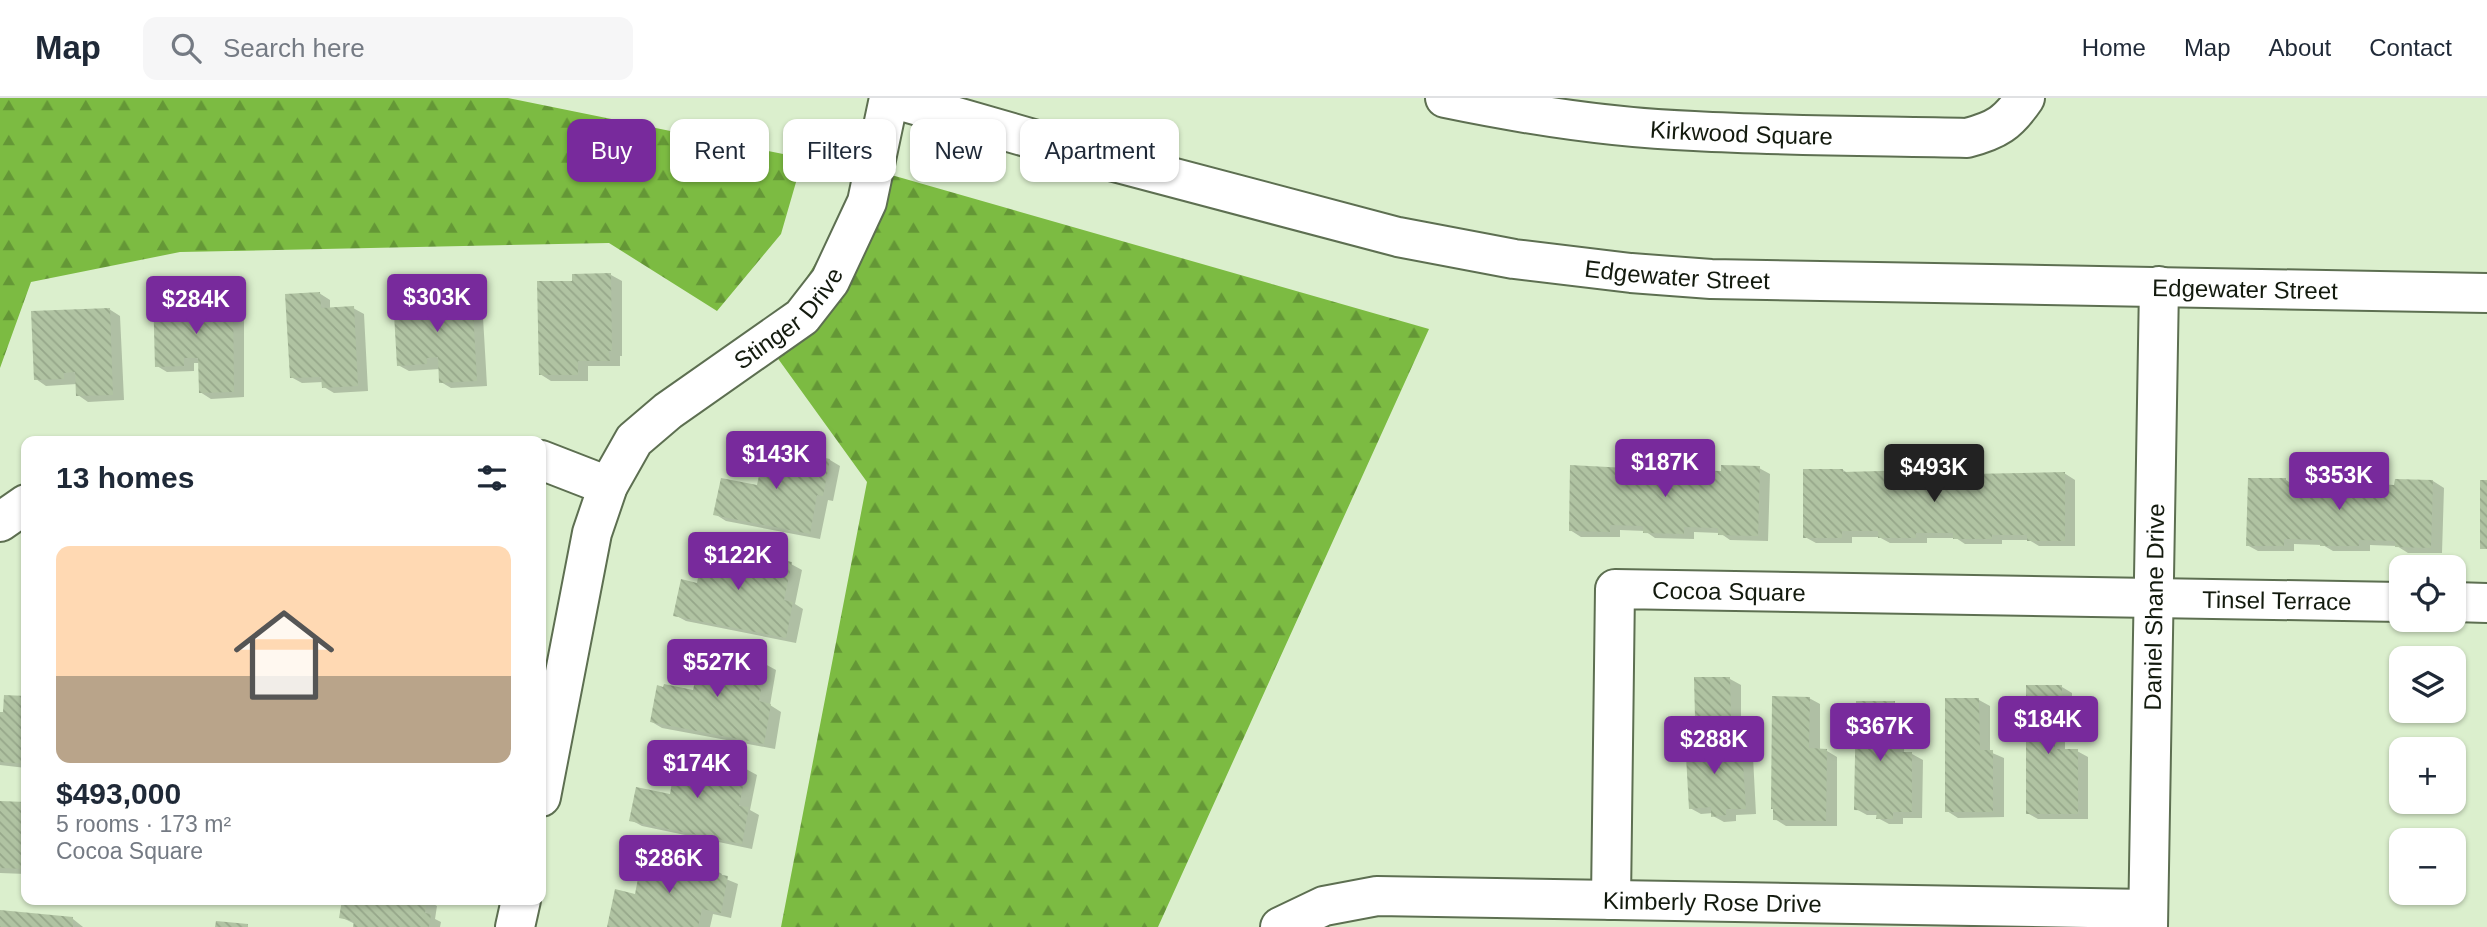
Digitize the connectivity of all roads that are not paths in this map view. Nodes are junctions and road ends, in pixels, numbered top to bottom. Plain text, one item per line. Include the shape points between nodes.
1 (890, 98) edge
2 (1445, 98) edge
3 (2025, 98) edge
4 (1632, 112) edge
5 (2159, 286) junction
6 (2487, 293) edge
7 (546, 462) edge
8 (608, 486) junction
9 (21, 507) edge
10 (0, 522) edge
11 (2154, 598) junction
12 (2389, 602) edge
13 (2466, 602) edge
14 (2487, 603) edge
15 (546, 771) edge
16 (1611, 900) junction
17 (520, 905) edge
18 (2148, 918) edge
19 (516, 927) edge
20 (1280, 927) edge

1 - 5 street, Edgewater Street via 1385,233 1514,259 1711,279
1 - 8 street, Stinger Drive via 867,202 830,281 802,317 634,440
2 - 4 street, Kirkwood Square via 1516,112
3 - 4 street, Kirkwood Square via 2011,118 1990,132 1967,138 1693,131
5 - 6 street, Edgewater Street
5 - 11 street, Daniel Shane Drive
7 - 8 street
8 - 15 street, Stinger Drive via 592,533
9 - 10 street
11 - 12 street, Tinsel Terrace
11 - 16 street, Cocoa Square via 1615,589
11 - 18 street, Daniel Shane Drive
13 - 14 street
16 - 18 street, Kimberly Rose Drive
16 - 20 street, Kimberly Rose Drive via 1377,896 1324,906
17 - 19 street

